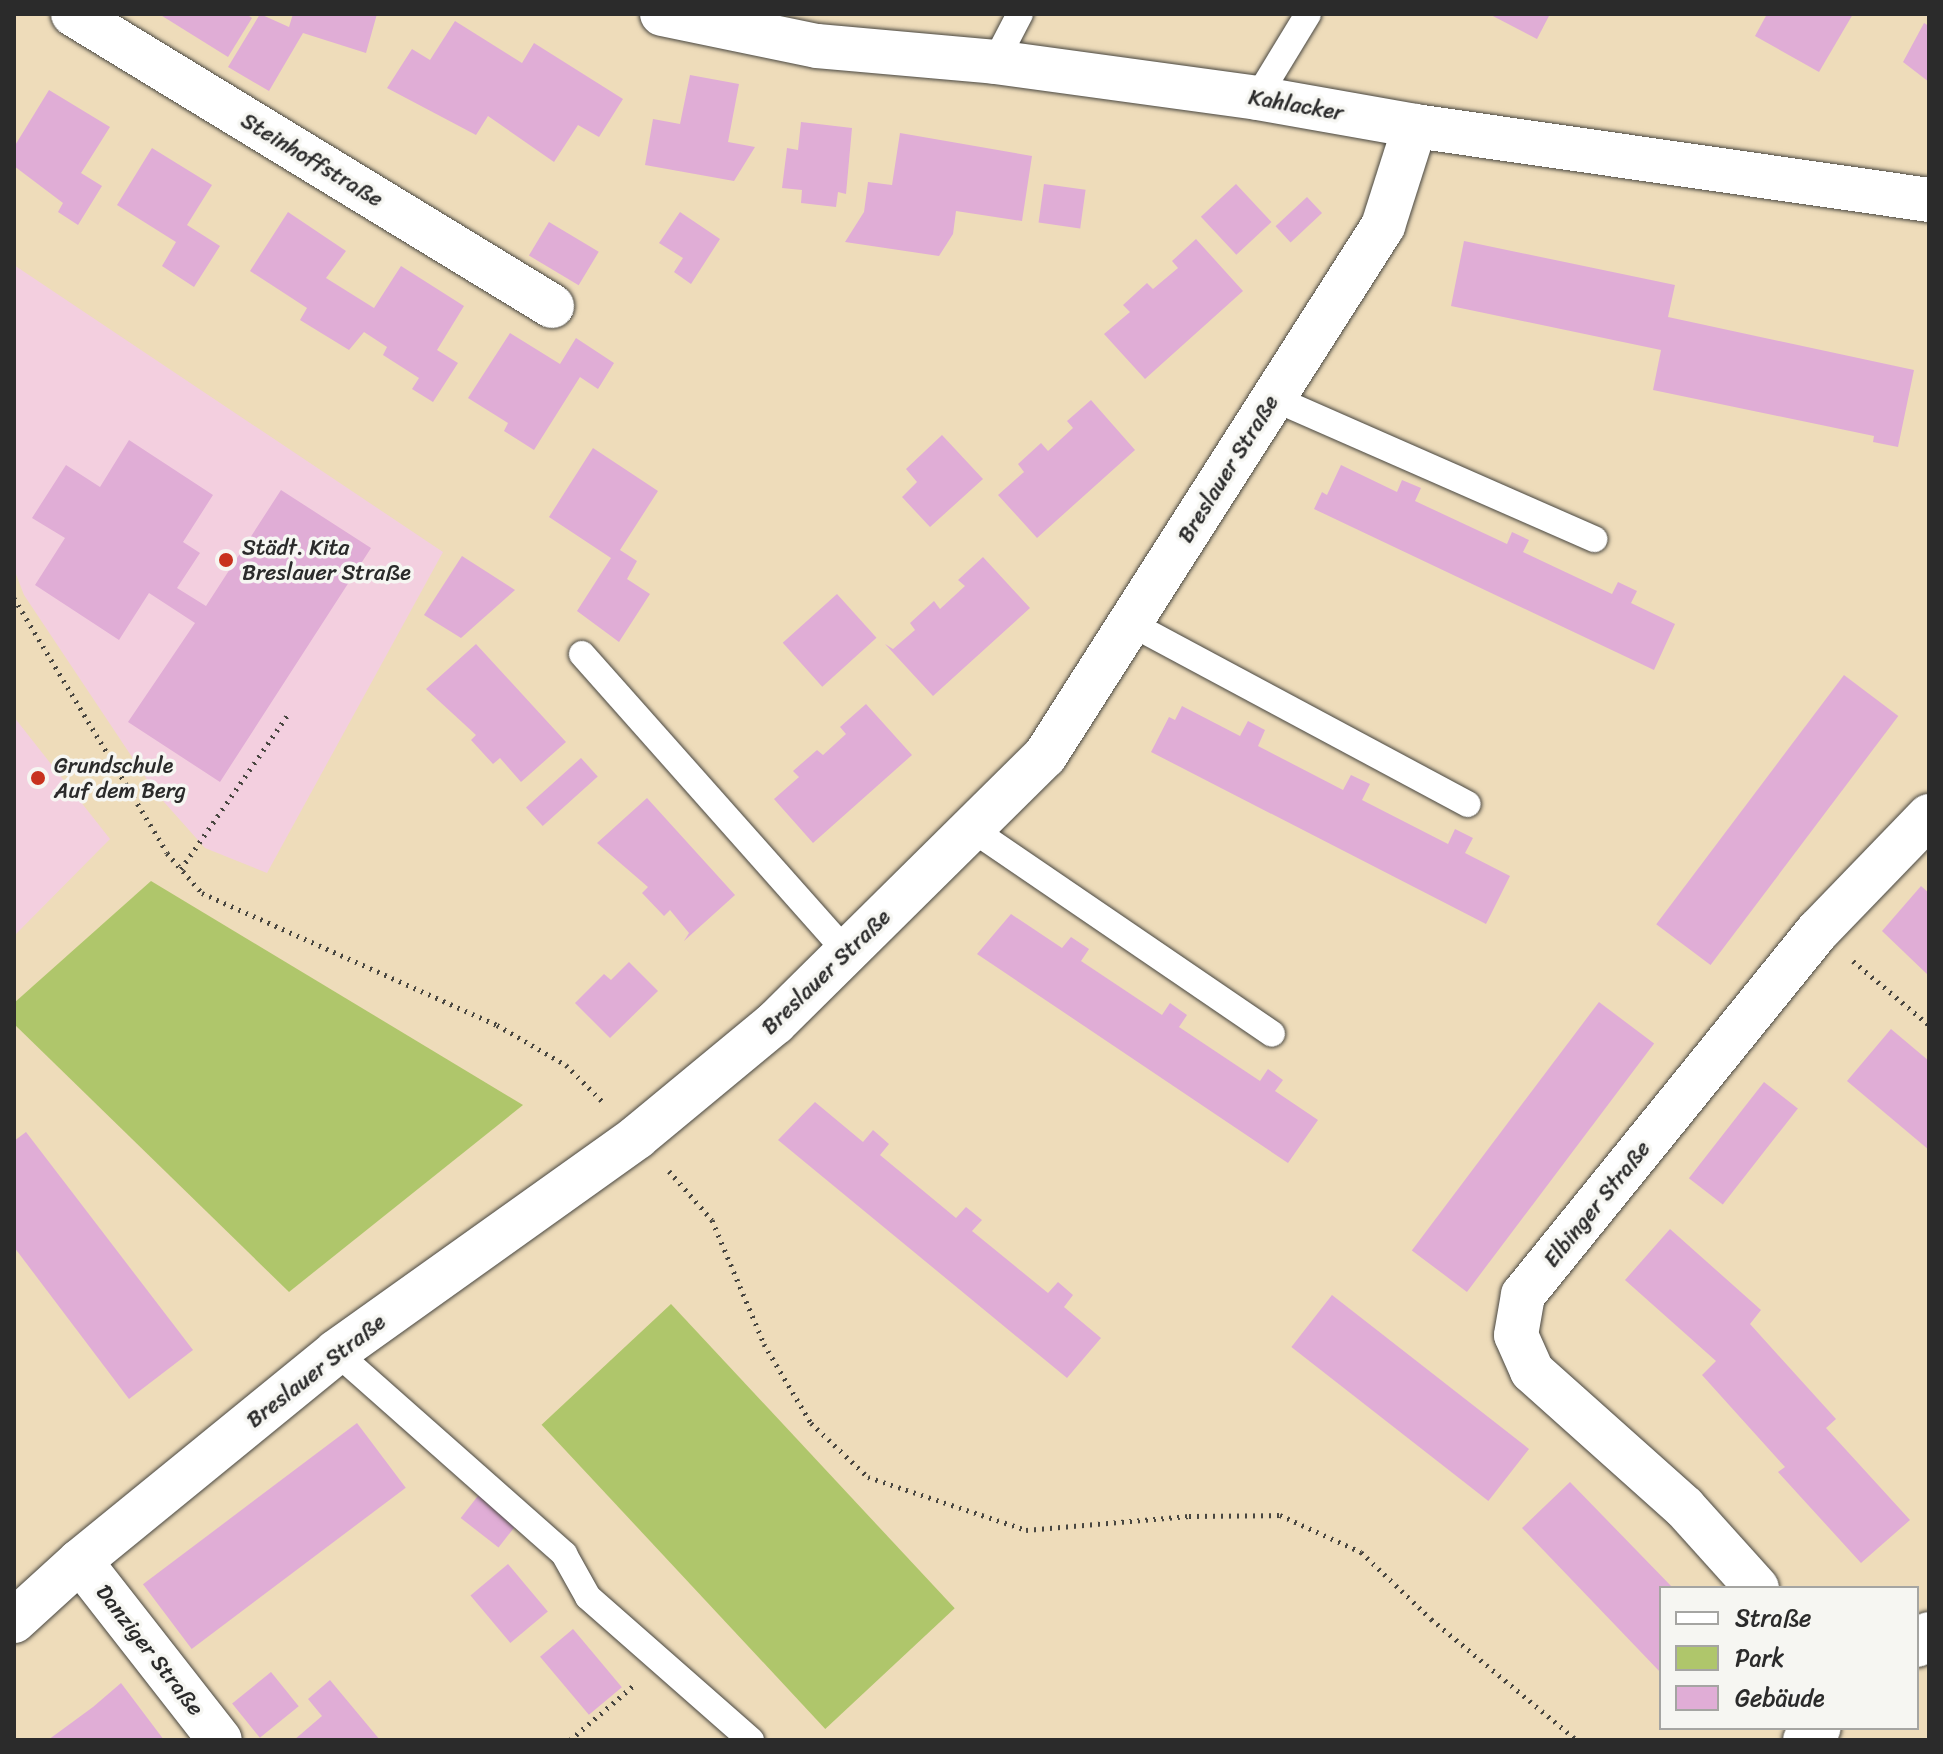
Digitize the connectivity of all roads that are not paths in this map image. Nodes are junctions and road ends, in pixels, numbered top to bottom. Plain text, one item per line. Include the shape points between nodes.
1 (73, 14) edge
2 (662, 14) edge
3 (1020, 14) edge
4 (1308, 14) edge
5 (758, 24) edge
6 (995, 62) junction
7 (1257, 98) junction
8 (1415, 126) junction
9 (1929, 200) edge
10 (552, 306) dead end
11 (1273, 398) junction
12 (1594, 539) dead end
13 (1130, 623) junction
14 (582, 654) dead end
15 (1467, 804) dead end
16 (1929, 816) edge
17 (972, 829) junction
18 (847, 952) junction
19 (1272, 1034) dead end
20 (336, 1352) junction
21 (80, 1561) junction
22 (1755, 1586) edge
23 (14, 1621) edge
24 (220, 1740) edge
25 (751, 1740) edge

1 - 10 street, Steinhoffstraße
2 - 5 street, Kahlacker
3 - 6 lane
4 - 7 lane
5 - 6 street, Kahlacker via 817,46
6 - 7 street, Kahlacker
7 - 8 street, Kahlacker
8 - 9 street, Kahlacker
8 - 11 street, Breslauer Straße via 1383,226
11 - 12 lane
11 - 13 street, Breslauer Straße
13 - 15 lane
13 - 17 street, Breslauer Straße via 1045,756
14 - 18 lane
16 - 22 street, Elbinger Straße via 1818,931 1523,1295 1516,1335 1532,1371 1684,1507
17 - 18 street, Breslauer Straße
17 - 19 lane
18 - 20 street, Breslauer Straße via 775,1023 637,1137
20 - 21 street, Breslauer Straße
20 - 25 lane via 564,1554 588,1597
21 - 23 street, Breslauer Straße
21 - 24 street, Danziger Straße

